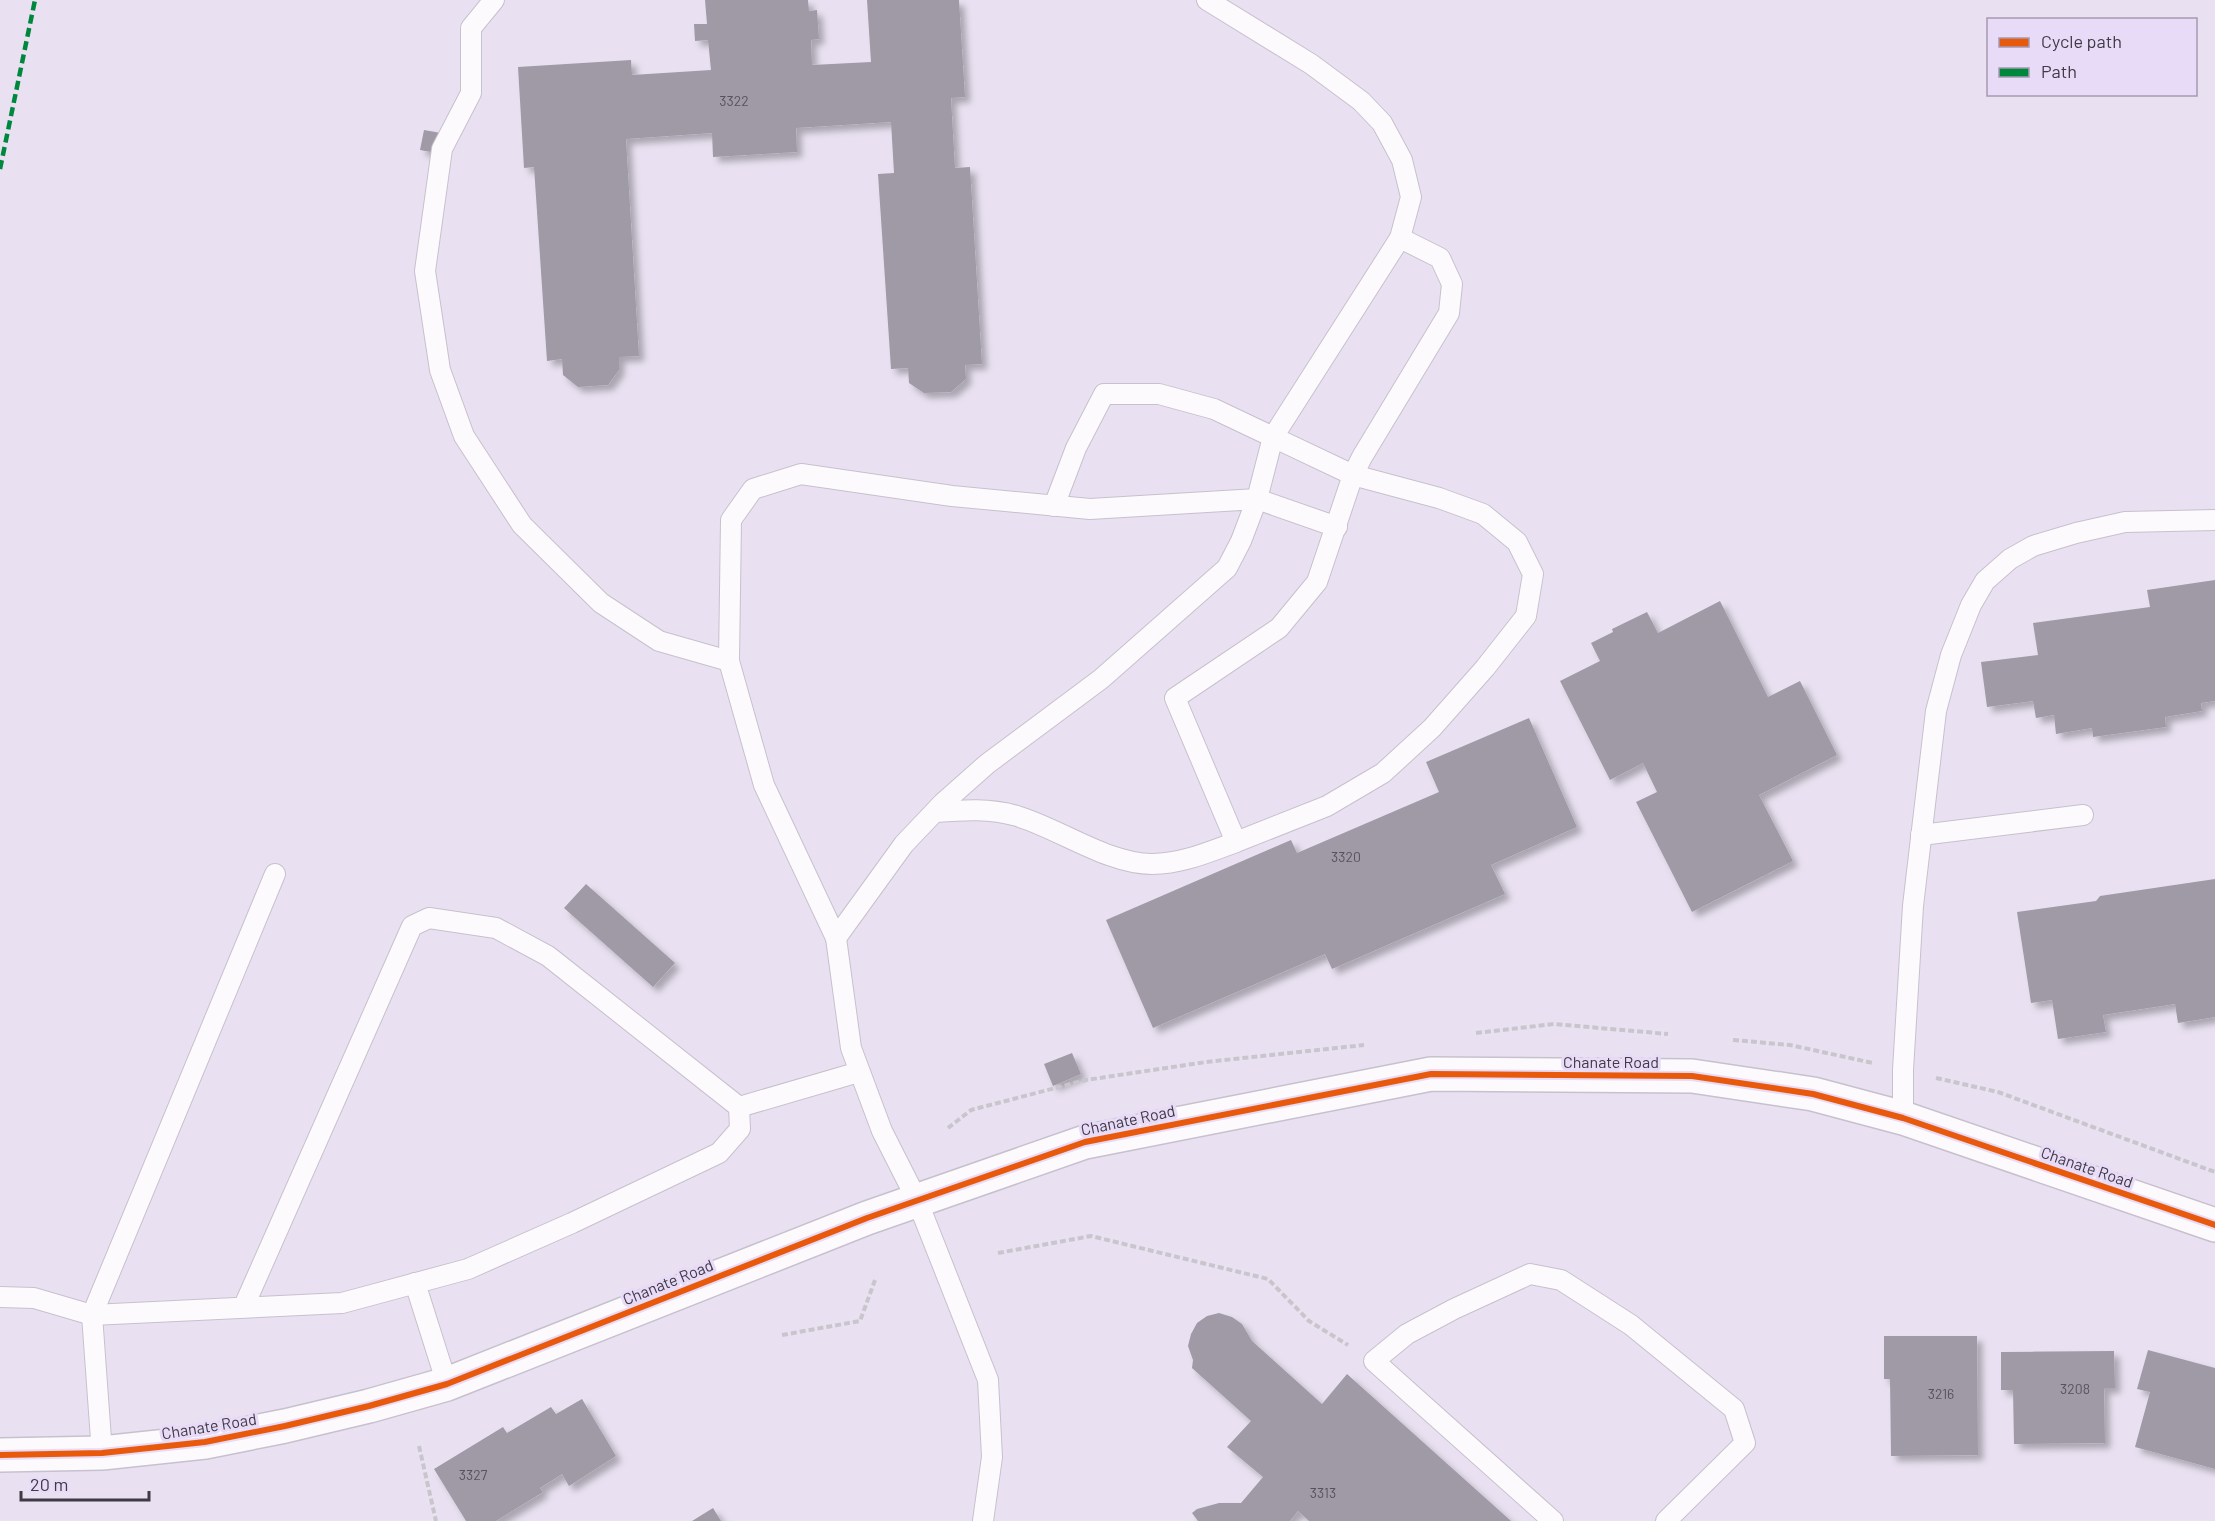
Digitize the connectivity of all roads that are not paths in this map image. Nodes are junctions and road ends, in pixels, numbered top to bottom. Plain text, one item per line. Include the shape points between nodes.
1 (494, 0) edge
2 (1207, 0) edge
3 (1400, 238) junction
4 (1273, 437) junction
5 (1353, 475) junction
6 (1257, 499) junction
7 (1054, 506) junction
8 (2215, 520) edge
9 (1337, 527) junction
10 (729, 661) junction
11 (935, 812) junction
12 (2084, 815) dead end
13 (1921, 835) junction
14 (1236, 842) junction
15 (276, 874) dead end
16 (836, 938) junction
17 (860, 1072) junction
18 (739, 1107) junction
19 (1903, 1118) junction
20 (917, 1200) junction
21 (2215, 1225) edge
22 (415, 1283) junction
23 (0, 1297) edge
24 (244, 1306) junction
25 (92, 1315) junction
26 (447, 1384) junction
27 (102, 1452) junction
28 (0, 1455) edge
29 (983, 1521) edge
30 (1553, 1521) edge
31 (1666, 1521) edge

1 - 10 lane via 471,28 471,93 442,149 425,271 440,370 464,436 522,525 600,603 659,641
2 - 3 lane via 1311,64 1361,100 1382,123 1402,160 1411,197
3 - 4 lane
3 - 5 lane via 1440,258 1452,284 1449,313
4 - 5 lane
4 - 6 lane
4 - 7 lane via 1214,409 1160,394 1104,394 1076,448
5 - 9 lane
5 - 14 lane via 1483,514 1517,542 1533,574 1526,616 1432,728 1383,773 1327,806
6 - 7 lane via 1090,509
6 - 9 lane
6 - 11 lane via 1227,568 1101,679 987,764
7 - 10 lane via 801,474 753,489 731,520
8 - 13 lane via 2125,522 2076,533 2033,546 2010,558 1985,581 1951,655 1936,711
9 - 14 lane via 1317,582 1279,628 1175,698
10 - 16 lane via 764,785
11 - 14 lane via 978,809 1017,816 1120,860 1151,864 1187,860
11 - 16 lane via 904,844
12 - 13 lane
13 - 19 lane
15 - 25 lane
16 - 17 lane via 850,1048
17 - 18 lane
17 - 20 lane via 882,1131
18 - 22 lane via 740,1129 719,1153 468,1269
18 - 24 lane via 548,956 496,928 429,918 412,926
19 - 20 street, Chanate Road via 1813,1094 1692,1076 1431,1074 1085,1142
19 - 21 street, Chanate Road
20 - 26 street, Chanate Road
20 - 29 lane via 988,1380 992,1457
22 - 24 lane via 342,1303
22 - 26 lane
23 - 25 lane via 34,1298
24 - 25 lane
25 - 27 lane
26 - 27 street, Chanate Road via 285,1426 205,1442
27 - 28 street, Chanate Road
30 - 31 lane via 1374,1361 1407,1335 1530,1274 1561,1280 1631,1325 1734,1409 1745,1443

